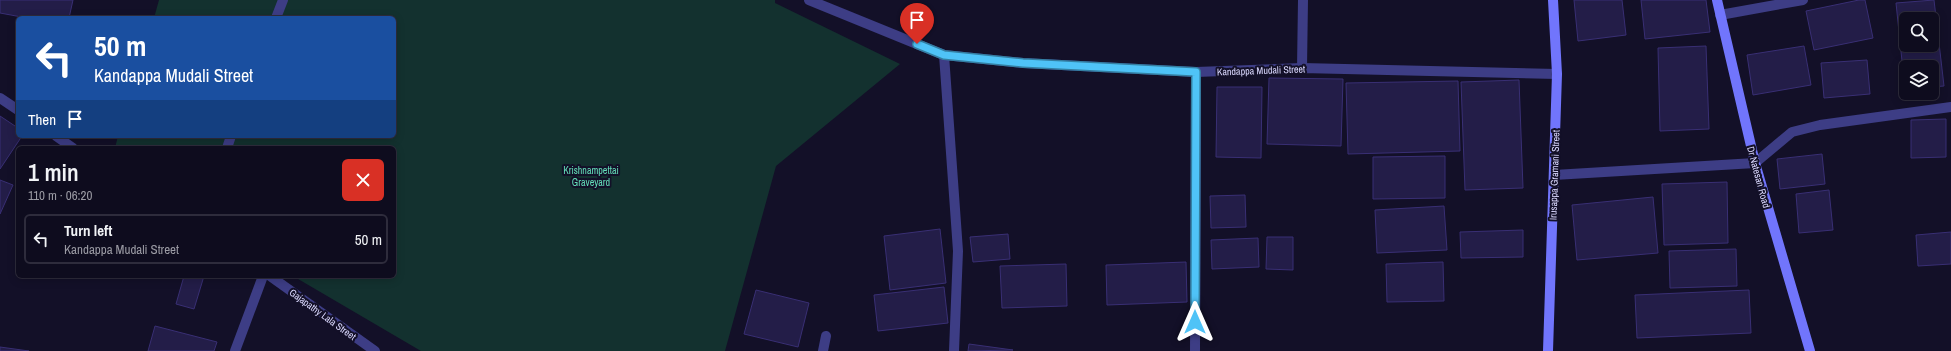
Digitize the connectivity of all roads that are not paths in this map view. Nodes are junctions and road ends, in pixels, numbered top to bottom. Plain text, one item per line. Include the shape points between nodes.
1 (283, 0) edge
2 (809, 0) edge
3 (1303, 0) edge
4 (1553, 0) edge
5 (1717, 0) edge
6 (1803, 0) edge
7 (1720, 15) junction
8 (277, 16) edge
9 (944, 55) junction
10 (1302, 68) junction
11 (1196, 72) junction
12 (1556, 74) junction
13 (0, 98) edge
14 (1951, 107) edge
15 (16, 109) edge
16 (59, 138) edge
17 (70, 146) edge
18 (1755, 163) junction
19 (1554, 175) junction
20 (263, 278) edge
21 (273, 278) edge
22 (826, 336) dead end
23 (236, 351) edge
24 (375, 351) edge
25 (822, 351) edge
26 (954, 351) edge
27 (1195, 351) edge
28 (1548, 351) edge
29 (1810, 351) edge

1 - 8 street
2 - 9 street, Kandappa Mudali Street
3 - 10 street
4 - 12 main road, Irusappa Gramani Street
5 - 7 main road, Dr Natesan Road
6 - 7 street
7 - 18 main road, Dr Natesan Road
9 - 11 street, Kandappa Mudali Street via 1023,63
9 - 26 street via 958,251
10 - 11 street, Kandappa Mudali Street
10 - 12 street, Kandappa Mudali Street
11 - 27 street
12 - 19 main road, Irusappa Gramani Street
13 - 15 street
14 - 18 street via 1820,125 1792,132
16 - 17 street
18 - 19 street
18 - 29 main road, Dr Natesan Road
19 - 28 main road, Irusappa Gramani Street
20 - 23 street
21 - 24 street, Gajapathy Lala Street
22 - 25 street

